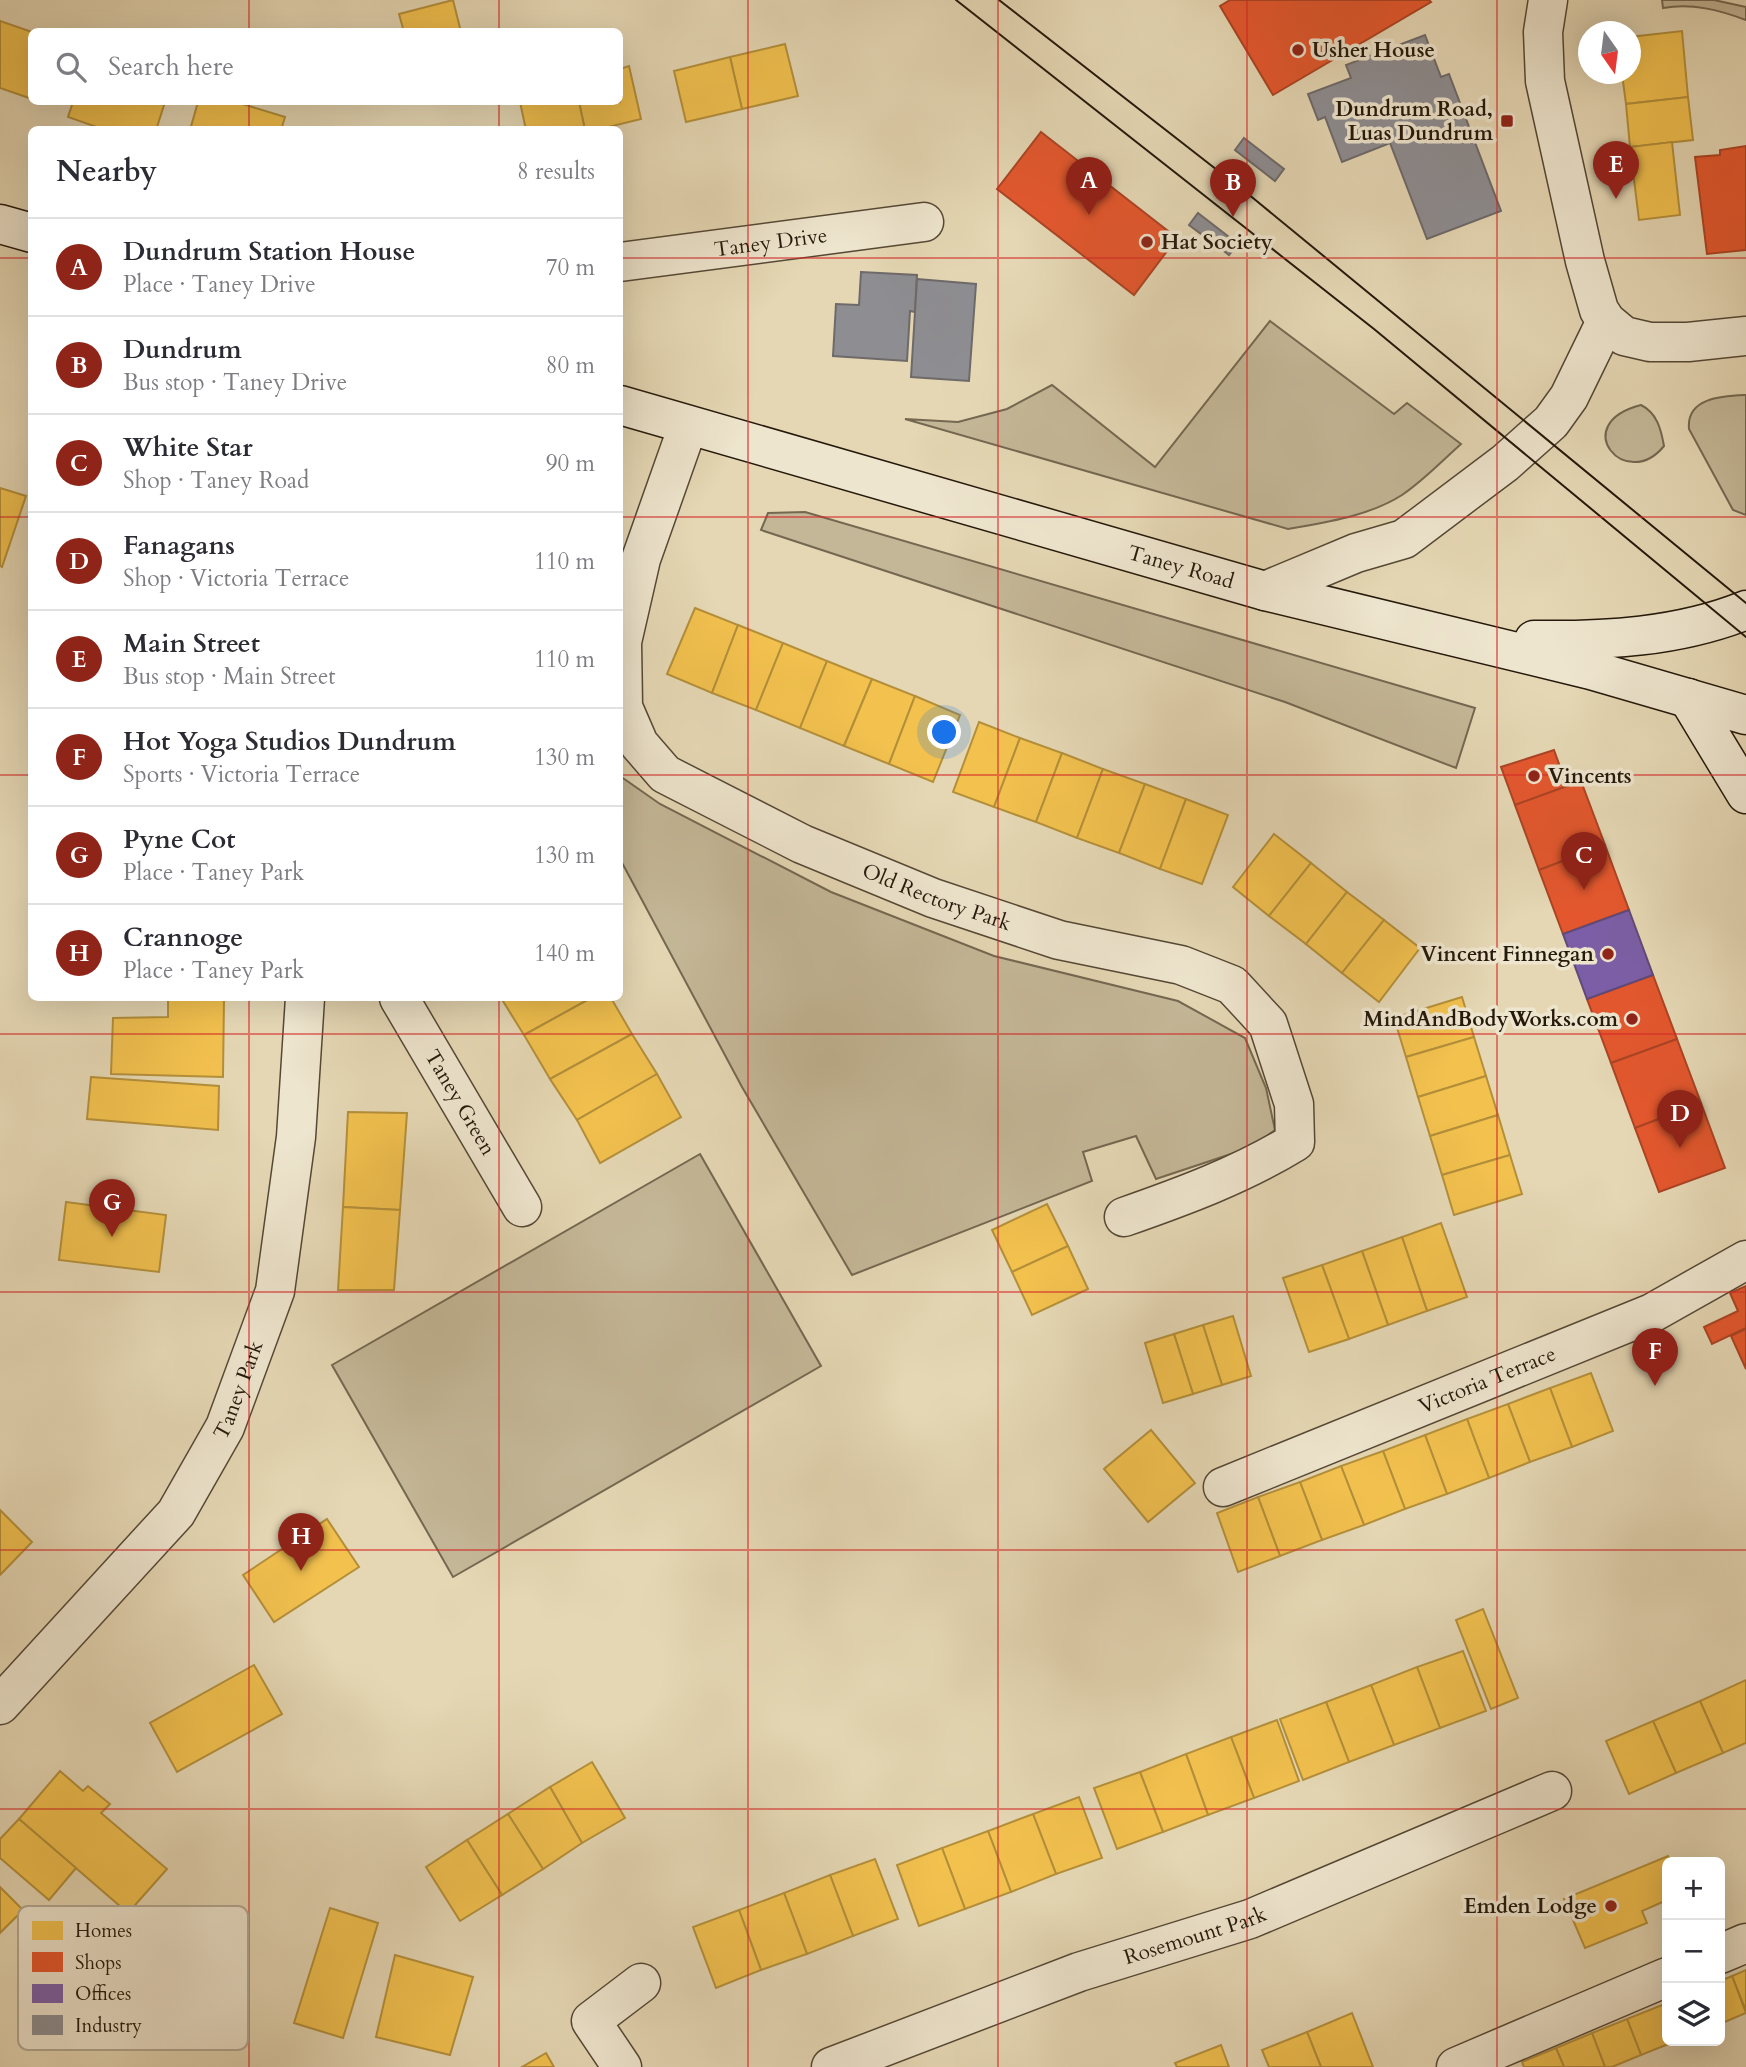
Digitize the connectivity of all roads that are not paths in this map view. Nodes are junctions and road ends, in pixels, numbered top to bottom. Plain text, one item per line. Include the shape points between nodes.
1 (1548, 0) edge
2 (924, 222) dead end
3 (0, 224) edge
4 (28, 232) edge
5 (623, 262) edge
6 (1606, 321) junction
7 (1746, 336) edge
8 (623, 406) edge
9 (688, 426) junction
10 (1265, 591) junction
11 (1746, 610) edge
12 (623, 638) edge
13 (1454, 638) junction
14 (1688, 698) junction
15 (623, 707) edge
16 (1746, 715) edge
17 (1746, 794) edge
18 (305, 1001) edge
19 (401, 1001) edge
20 (522, 1207) dead end
21 (1124, 1217) dead end
22 (1746, 1260) edge
23 (1223, 1487) dead end
24 (0, 1705) edge
25 (1552, 1791) dead end
26 (1746, 1943) edge
27 (1725, 1952) edge
28 (1662, 1979) edge
29 (641, 1983) dead end
30 (622, 2067) edge
31 (831, 2067) edge
32 (1457, 2067) edge

1 - 6 street via 1543,32 1545,81 1584,261
2 - 5 street, Taney Drive
3 - 4 street
6 - 7 street via 1624,336 1650,342
6 - 10 street via 1569,397 1551,422 1505,463 1404,539 1356,553
8 - 9 street, Taney Road
9 - 10 street, Taney Road
9 - 12 street, Old Rectory Park via 642,559
10 - 13 street, Taney Road
11 - 13 street via 1703,625 1588,641
13 - 14 street, Taney Road
14 - 16 street, Taney Road
14 - 17 street
15 - 21 street, Old Rectory Park via 639,744 665,774 802,844 933,898 1059,940 1181,965 1232,985 1268,1024 1294,1104 1295,1142 1260,1164
18 - 24 street, Taney Park via 296,1137 275,1291 225,1427 176,1514
19 - 20 street, Taney Green
22 - 23 street, Victoria Terrace via 1652,1313
25 - 31 street, Rosemount Park via 1250,1919 1079,1972
26 - 27 street
28 - 32 street
29 - 30 street via 591,2021

